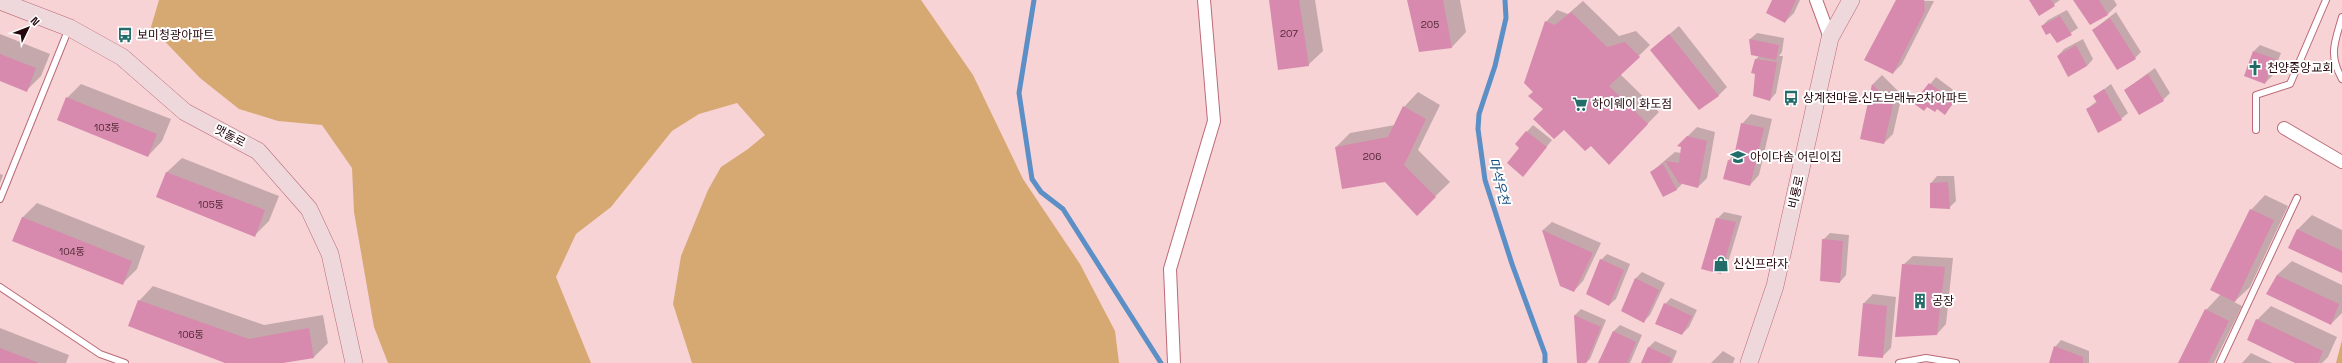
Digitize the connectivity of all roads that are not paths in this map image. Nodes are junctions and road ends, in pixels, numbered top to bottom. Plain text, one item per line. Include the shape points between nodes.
1 (0, 0) edge
2 (1204, 0) edge
3 (1816, 0) edge
4 (1851, 0) edge
5 (2326, 0) edge
6 (2342, 17) edge
7 (70, 28) junction
8 (1830, 38) junction
9 (2342, 79) edge
10 (2284, 128) dead end
11 (2256, 130) dead end
12 (2342, 162) edge
13 (2297, 198) dead end
14 (0, 199) edge
15 (0, 287) edge
16 (126, 363) edge
17 (354, 363) edge
18 (1174, 363) edge
19 (1749, 363) edge
20 (1899, 363) edge
21 (1956, 363) edge
22 (2220, 363) edge

1 - 7 street, 맷돌로
2 - 18 street via 1214,121 1170,269
3 - 8 street
4 - 8 street, 비룡로
5 - 11 lane via 2290,84 2256,95
6 - 9 lane via 2333,50 2334,65
7 - 14 lane
7 - 17 street, 맷돌로 via 122,57 185,112 258,151 309,209 330,254
8 - 19 street, 비룡로 via 1775,286
10 - 12 street
13 - 22 lane
15 - 16 lane via 100,354
20 - 21 lane via 1926,358

